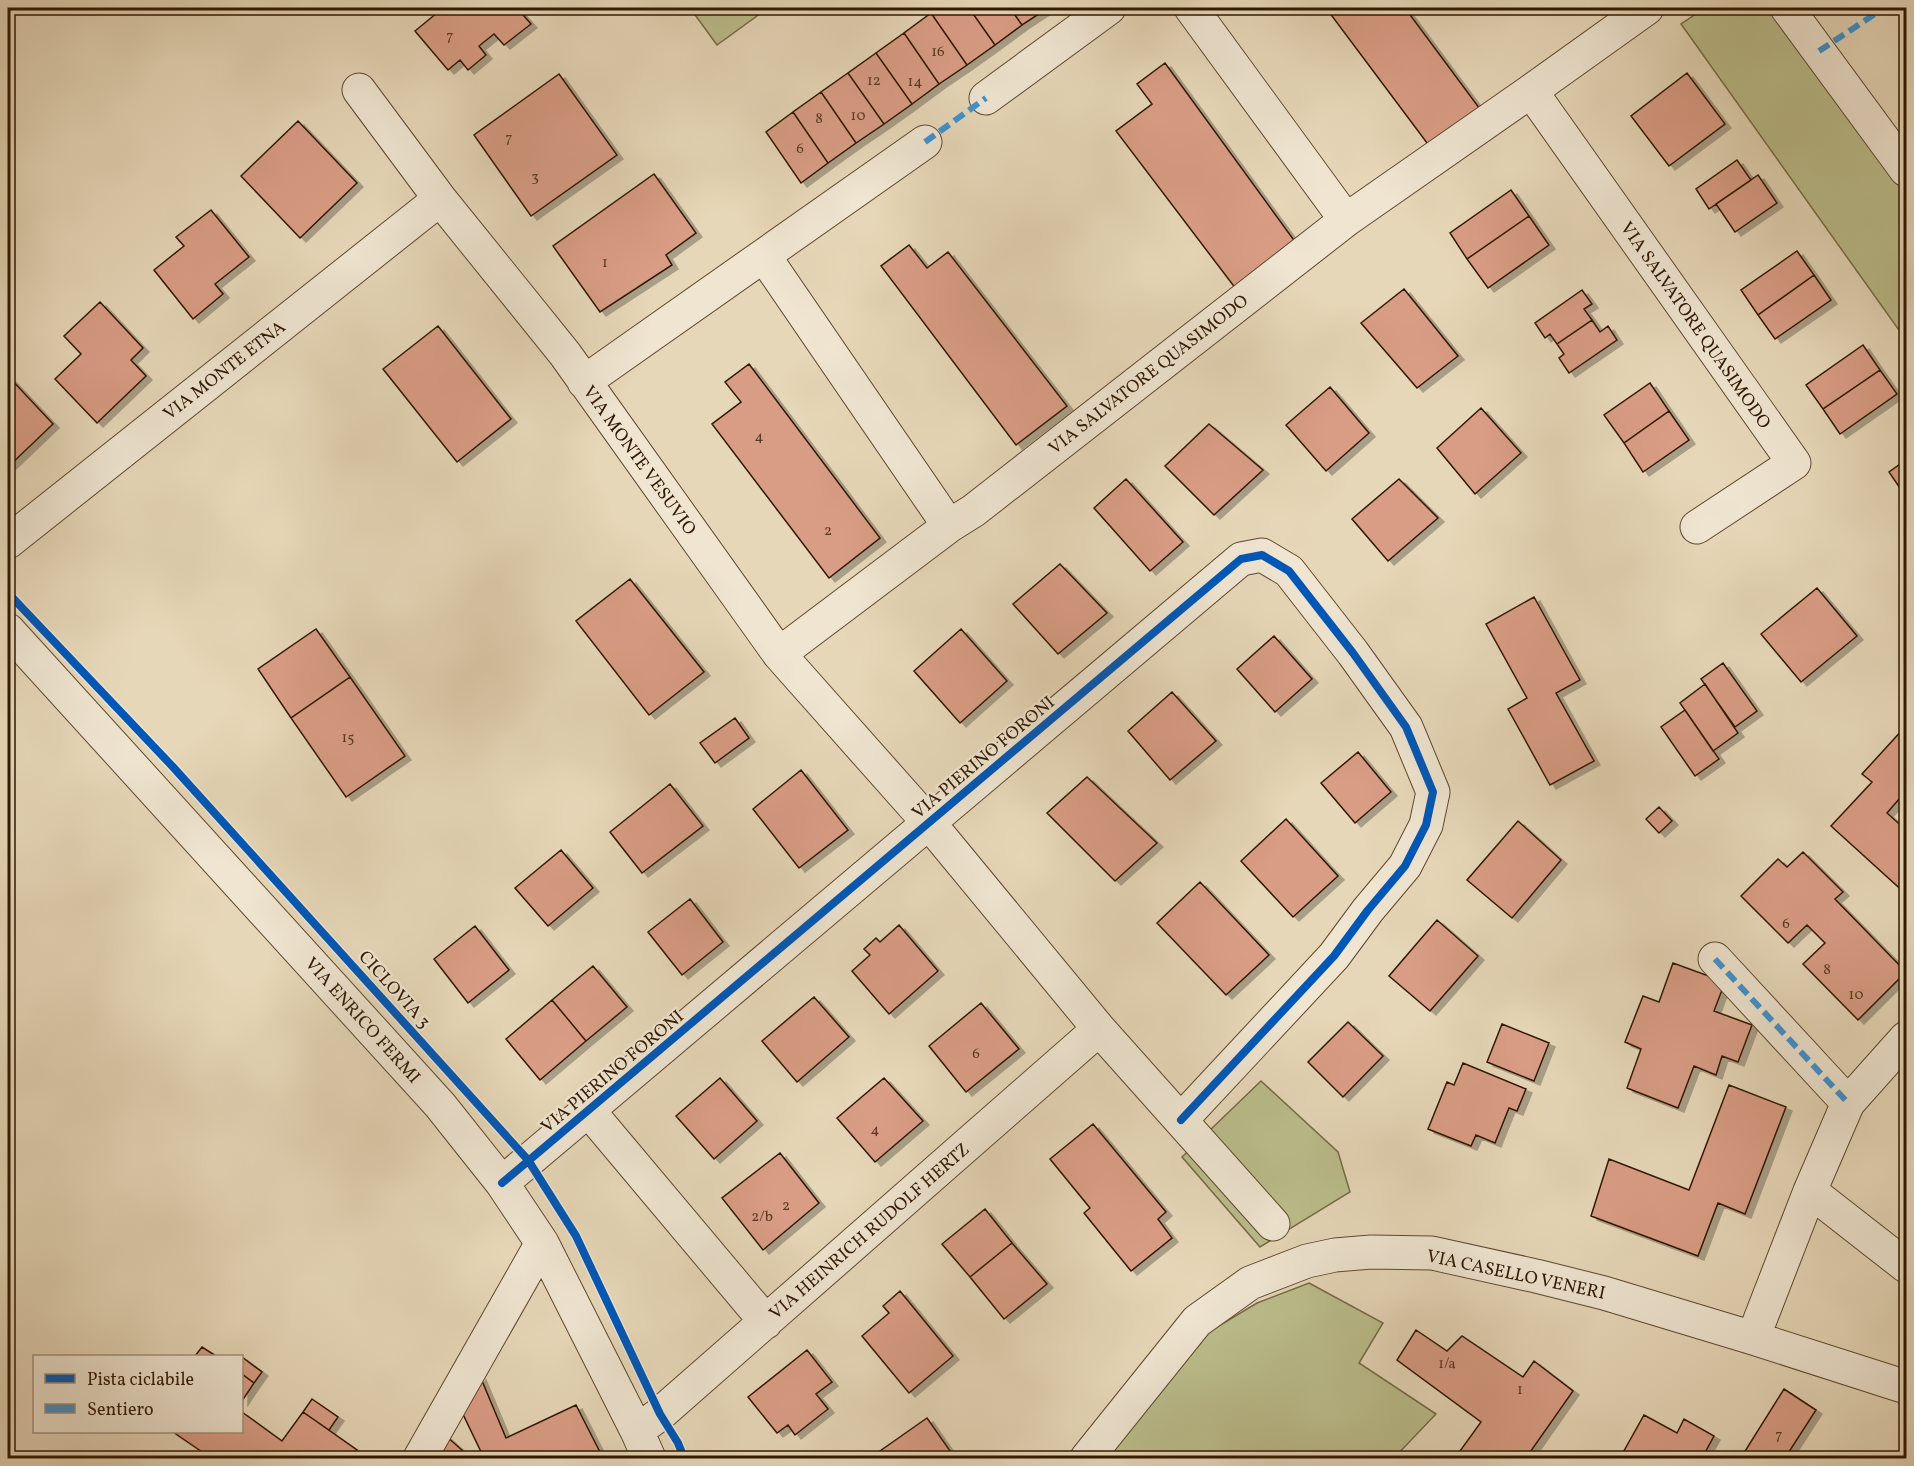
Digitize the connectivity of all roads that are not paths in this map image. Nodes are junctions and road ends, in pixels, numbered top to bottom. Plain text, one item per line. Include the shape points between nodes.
1 (1109, 8) edge
2 (1191, 8) edge
3 (1647, 8) edge
4 (1786, 8) edge
5 (360, 90) dead end
6 (1531, 92) junction
7 (986, 98) dead end
8 (925, 142) dead end
9 (1906, 170) edge
10 (440, 199) junction
11 (1346, 220) junction
12 (764, 256) junction
13 (584, 382) junction
14 (949, 526) junction
15 (1697, 527) dead end
16 (8, 542) edge
17 (8, 630) edge
18 (779, 654) junction
19 (929, 823) junction
20 (1715, 959) dead end
21 (1100, 1029) junction
22 (1906, 1038) edge
23 (1848, 1103) junction
24 (588, 1110) junction
25 (1181, 1120) junction
26 (502, 1183) junction
27 (1810, 1191) junction
28 (1273, 1224) dead end
29 (542, 1243) junction
30 (1906, 1266) edge
31 (766, 1322) junction
32 (1753, 1338) junction
33 (1906, 1387) edge
34 (643, 1445) edge
35 (420, 1458) edge
36 (1086, 1458) edge

1 - 7 street
2 - 11 street
3 - 6 street, VIA SALVATORE QUASIMODO
4 - 9 street
5 - 10 street, VIA MONTE VESUVIO
6 - 11 street, VIA SALVATORE QUASIMODO
6 - 15 street, VIA SALVATORE QUASIMODO via 1794,463
8 - 12 street
10 - 13 street, VIA MONTE VESUVIO
10 - 16 street, VIA MONTE ETNA
11 - 14 street, VIA SALVATORE QUASIMODO
12 - 13 street
12 - 14 street
13 - 18 street, VIA MONTE VESUVIO
14 - 18 street, VIA SALVATORE QUASIMODO
17 - 26 street, VIA ENRICO FERMI via 440,1105
18 - 19 street, VIA MONTE VESUVIO
19 - 21 street
19 - 24 street, VIA PIERINO FORONI
19 - 25 street, VIA PIERINO FORONI via 1241,559 1262,555 1289,571 1406,727 1433,792 1426,825 1405,866 1335,956
20 - 23 street
21 - 25 street
21 - 31 street, VIA HEINRICH RUDOLF HERTZ
22 - 23 street
23 - 27 street
24 - 26 street, VIA PIERINO FORONI
24 - 31 street
25 - 28 street
26 - 29 street, VIA ENRICO FERMI
27 - 30 street
27 - 32 street
29 - 34 street, VIA ENRICO FERMI
29 - 35 street
31 - 34 street, VIA HEINRICH RUDOLF HERTZ via 660,1414
32 - 33 street, VIA CASELLO VENERI
32 - 36 street, VIA CASELLO VENERI via 1604,1293 1432,1253 1335,1255 1307,1261 1250,1284 1197,1321

